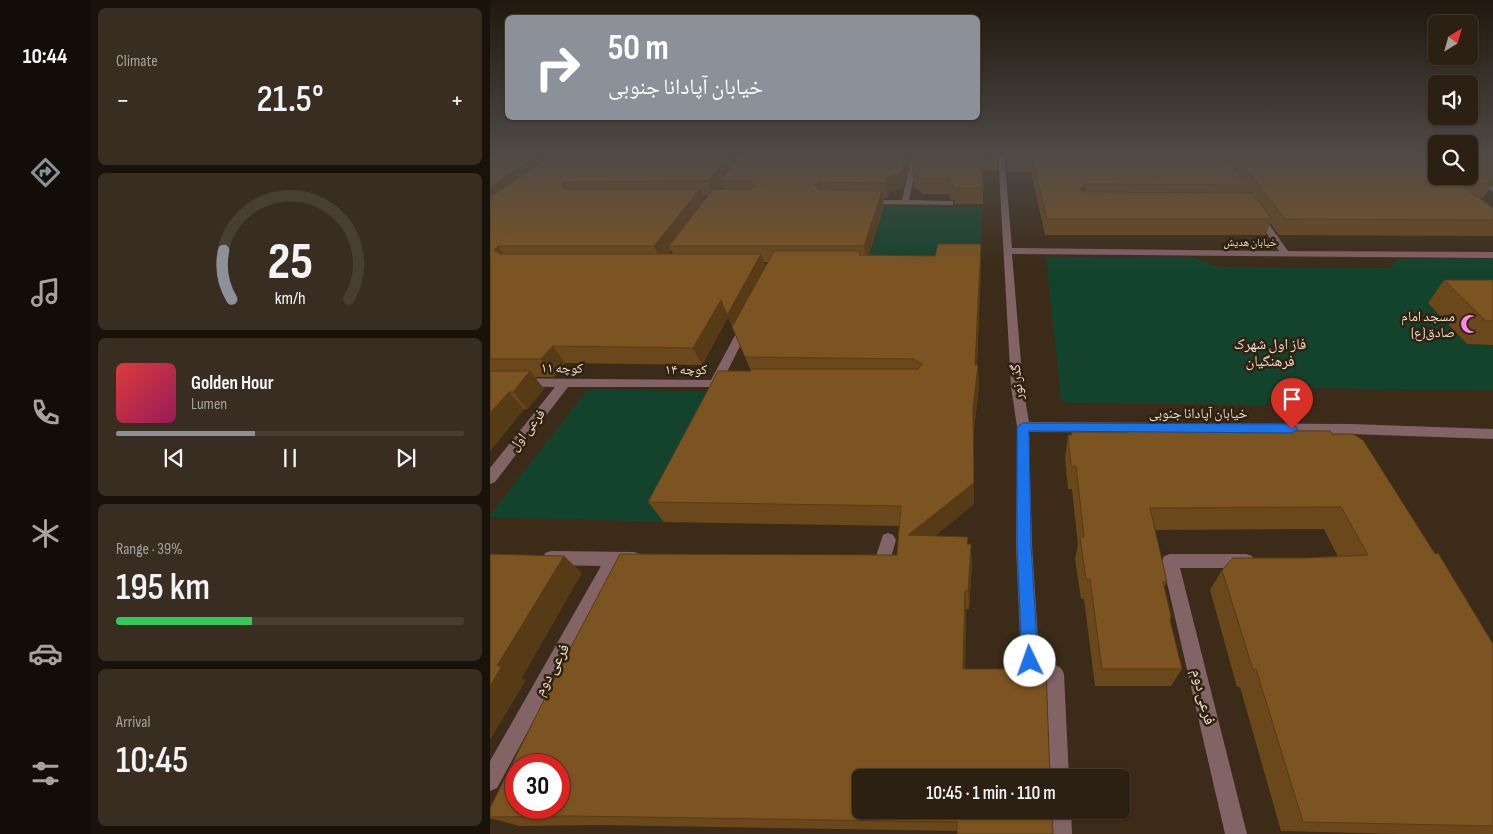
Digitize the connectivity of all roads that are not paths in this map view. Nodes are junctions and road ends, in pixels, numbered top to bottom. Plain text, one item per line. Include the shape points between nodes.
1 (907, 191) edge
2 (1004, 191) edge
3 (860, 202) edge
4 (905, 202) junction
5 (950, 203) dead end
6 (1255, 211) edge
7 (1008, 252) junction
8 (1286, 254) junction
9 (1493, 255) edge
10 (750, 316) edge
11 (490, 382) edge
12 (564, 383) junction
13 (634, 384) joint
14 (715, 384) junction
15 (734, 384) edge
16 (1023, 427) junction
17 (1351, 429) junction
18 (1493, 434) edge
19 (1361, 446) edge
20 (490, 478) edge
21 (888, 540) dead end
22 (543, 558) edge
23 (613, 559) junction
24 (653, 560) edge
25 (1264, 562) edge
26 (862, 563) edge
27 (1059, 769) edge
28 (490, 781) edge
29 (1060, 819) edge
30 (1061, 834) edge
31 (1236, 834) edge

1 - 4 street
2 - 7 street, گذر نور
3 - 4 street
4 - 5 street
6 - 8 street
7 - 8 street, خیابان هدیش
7 - 16 street, گذر نور via 1017,387
8 - 9 street, خیابان هدیش
10 - 14 street
11 - 12 street, کوچه ۱۱
12 - 13 street, کوچه ۱۱
12 - 20 street, فرعی اول
13 - 14 street, کوچه ۱۴
14 - 15 street, کوچه ۱۴
16 - 17 street, خیابان آپادانا جنوبی
16 - 27 street, گذر نور via 1024,545 1030,661 1055,674
17 - 18 street, خیابان آپادانا جنوبی
17 - 19 street
21 - 26 street via 882,563
22 - 23 street
23 - 24 street
23 - 28 street, فرعی دوم
25 - 31 street, فرعی دوم via 1170,561
29 - 30 street

